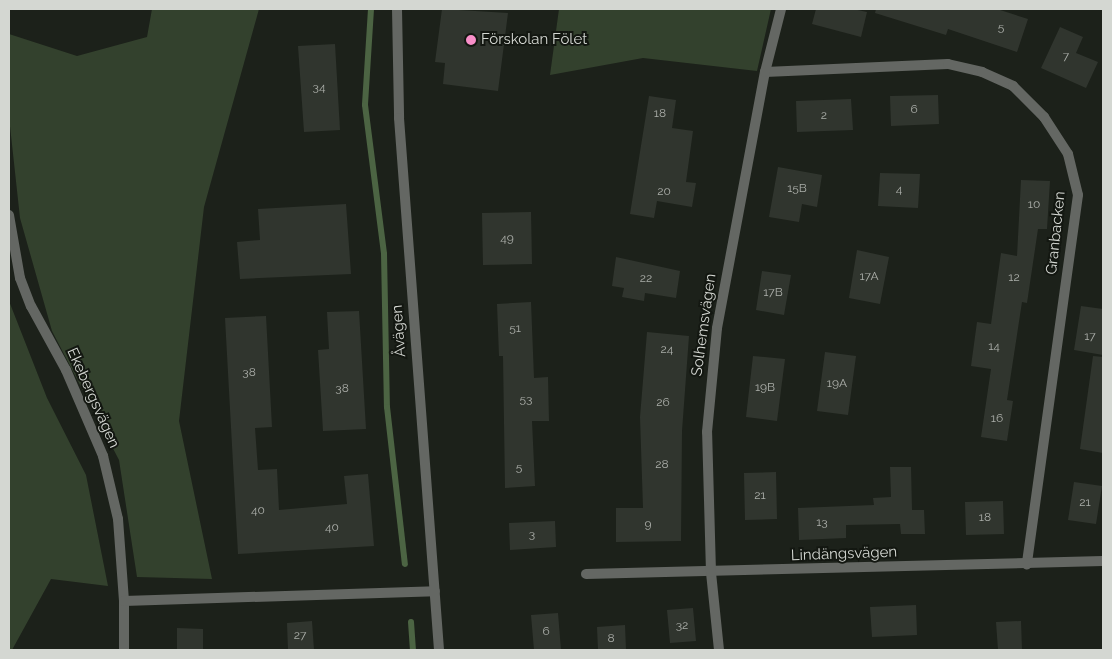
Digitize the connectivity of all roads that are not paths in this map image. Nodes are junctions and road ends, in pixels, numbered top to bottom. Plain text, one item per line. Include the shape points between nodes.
1 (398, 9) edge
2 (781, 9) edge
3 (765, 72) junction
4 (9, 215) edge
5 (1103, 562) edge
6 (1027, 564) junction
7 (711, 572) junction
8 (586, 574) dead end
9 (435, 591) junction
10 (124, 601) junction
11 (124, 650) edge
12 (439, 650) edge
13 (719, 650) edge

1 - 9 street, Åvägen via 399,118
2 - 3 street, Solhemsvägen
3 - 6 street, Granbacken via 948,64 982,72 1013,86 1044,116 1068,154 1078,195
3 - 7 street, Solhemsvägen via 717,320 707,432
4 - 10 street, Ekebergsvägen via 22,285 66,370 108,473 118,519
5 - 6 street, Lindängsvägen
6 - 7 street, Lindängsvägen
7 - 8 street, Lindängsvägen
7 - 13 street, Solhemsvägen
9 - 10 street
9 - 12 street, Åvägen
10 - 11 street, Ekebergsvägen

